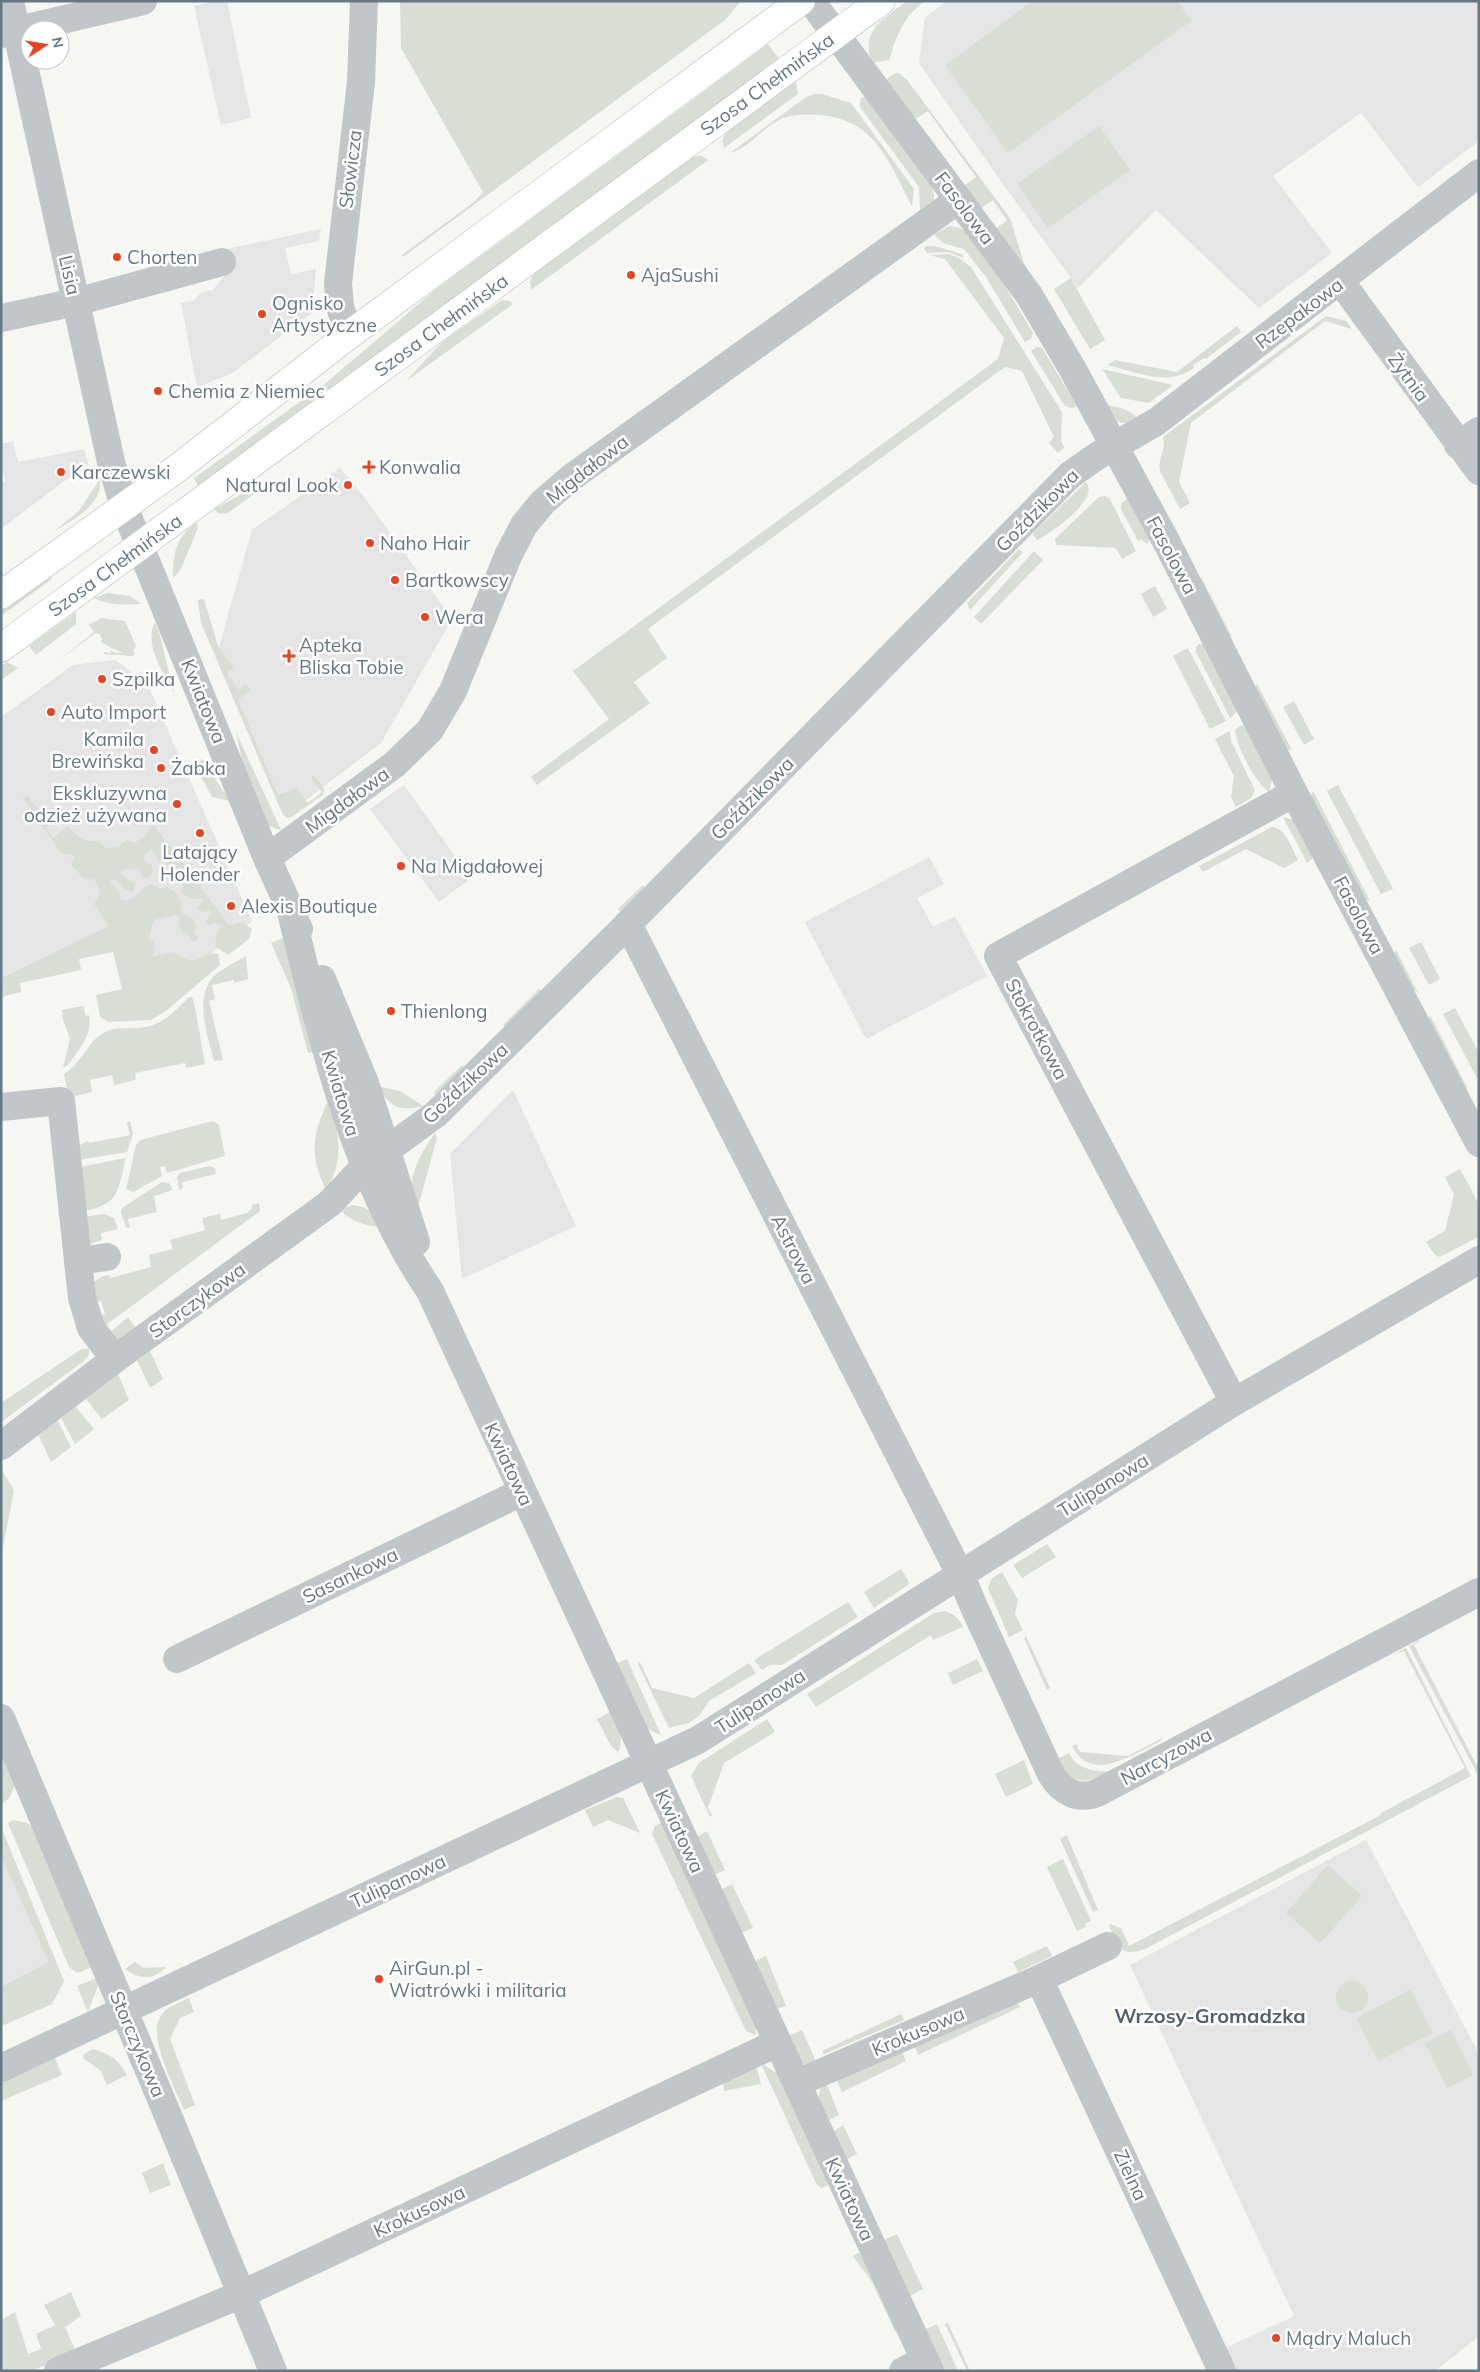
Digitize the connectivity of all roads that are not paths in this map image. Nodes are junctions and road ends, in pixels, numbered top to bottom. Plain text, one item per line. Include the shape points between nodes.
1 (10, 1) edge
2 (144, 1) edge
3 (364, 1) edge
4 (801, 1) edge
5 (811, 1) edge
6 (880, 1) edge
7 (9, 33) edge
8 (835, 34) junction
9 (1479, 174) edge
10 (958, 200) junction
11 (222, 262) dead end
12 (1340, 282) junction
13 (76, 302) junction
14 (1, 318) edge
15 (348, 336) junction
16 (1468, 438) edge
17 (1115, 446) junction
18 (1479, 471) edge
19 (124, 507) junction
20 (139, 546) junction
21 (1, 596) edge
22 (1, 648) edge
23 (1294, 793) junction
24 (267, 858) junction
25 (291, 912) junction
26 (628, 924) junction
27 (1, 1107) edge
28 (1479, 1143) edge
29 (388, 1149) junction
30 (365, 1166) junction
31 (108, 1257) dead end
32 (1479, 1260) edge
33 (78, 1261) junction
34 (430, 1292) junction
35 (115, 1359) junction
36 (1234, 1402) junction
37 (1, 1446) edge
38 (522, 1492) junction
39 (960, 1574) junction
40 (1479, 1592) edge
41 (177, 1659) dead end
42 (1, 1718) edge
43 (648, 1763) junction
44 (1108, 1946) dead end
45 (1039, 1980) junction
46 (124, 2012) junction
47 (777, 2043) junction
48 (1, 2068) edge
49 (797, 2083) junction
50 (242, 2294) junction
51 (920, 2367) edge
52 (58, 2371) edge
53 (273, 2371) edge
54 (1222, 2371) edge

1 - 7 street, Lisia
2 - 7 street
3 - 15 street, Słowicza via 361,82 338,283
4 - 15 main road
5 - 8 street, Fasolowa
6 - 8 main road, Szosa Chełmińska
7 - 13 street, Lisia
8 - 10 street, Fasolowa
8 - 20 main road, Szosa Chełmińska
9 - 12 street, Rzepakowa
10 - 17 street, Fasolowa via 1029,295
10 - 24 street, Migdałowa via 543,502 524,525 508,556 454,691 430,730 396,764
11 - 13 street
12 - 16 street, Żytnia
12 - 17 street, Rzepakowa via 1156,422
13 - 14 street
13 - 19 street, Lisia
15 - 19 main road
16 - 18 street, Żytnia
17 - 23 street, Fasolowa
17 - 26 street, Goździkowa via 1070,476
19 - 20 street, Lisia
19 - 21 main road
20 - 22 main road, Szosa Chełmińska
20 - 24 street, Kwiatowa
23 - 28 street, Fasolowa
23 - 36 street, Stokrotkowa via 998,956
24 - 25 street, Kwiatowa
25 - 29 street, Kwiatowa via 342,1026
25 - 30 street, Kwiatowa via 329,1056
26 - 29 street, Goździkowa via 436,1114
26 - 39 street, Astrowa
27 - 33 street via 61,1101
29 - 30 street, Storczykowa
29 - 34 street, Kwiatowa
30 - 34 street, Kwiatowa via 414,1268
30 - 35 street, Storczykowa via 329,1204
31 - 33 street
32 - 36 street, Tulipanowa
33 - 35 street via 85,1313 91,1328
34 - 38 street, Kwiatowa
35 - 37 street, Storczykowa
36 - 39 street, Tulipanowa
38 - 41 street, Sasankowa
38 - 43 street, Kwiatowa
39 - 40 street, Narcyzowa via 1051,1774 1062,1788 1081,1796 1097,1793
39 - 43 street, Tulipanowa via 698,1740
42 - 46 street, Storczykowa
43 - 46 street, Tulipanowa
43 - 47 street, Kwiatowa
44 - 45 street, Krokusowa
45 - 49 street, Krokusowa
45 - 54 street, Zielna
46 - 48 street, Tulipanowa
46 - 50 street, Storczykowa
47 - 49 street, Kwiatowa
47 - 50 street, Krokusowa
49 - 51 street, Kwiatowa
50 - 52 street, Krokusowa
50 - 53 street, Storczykowa

